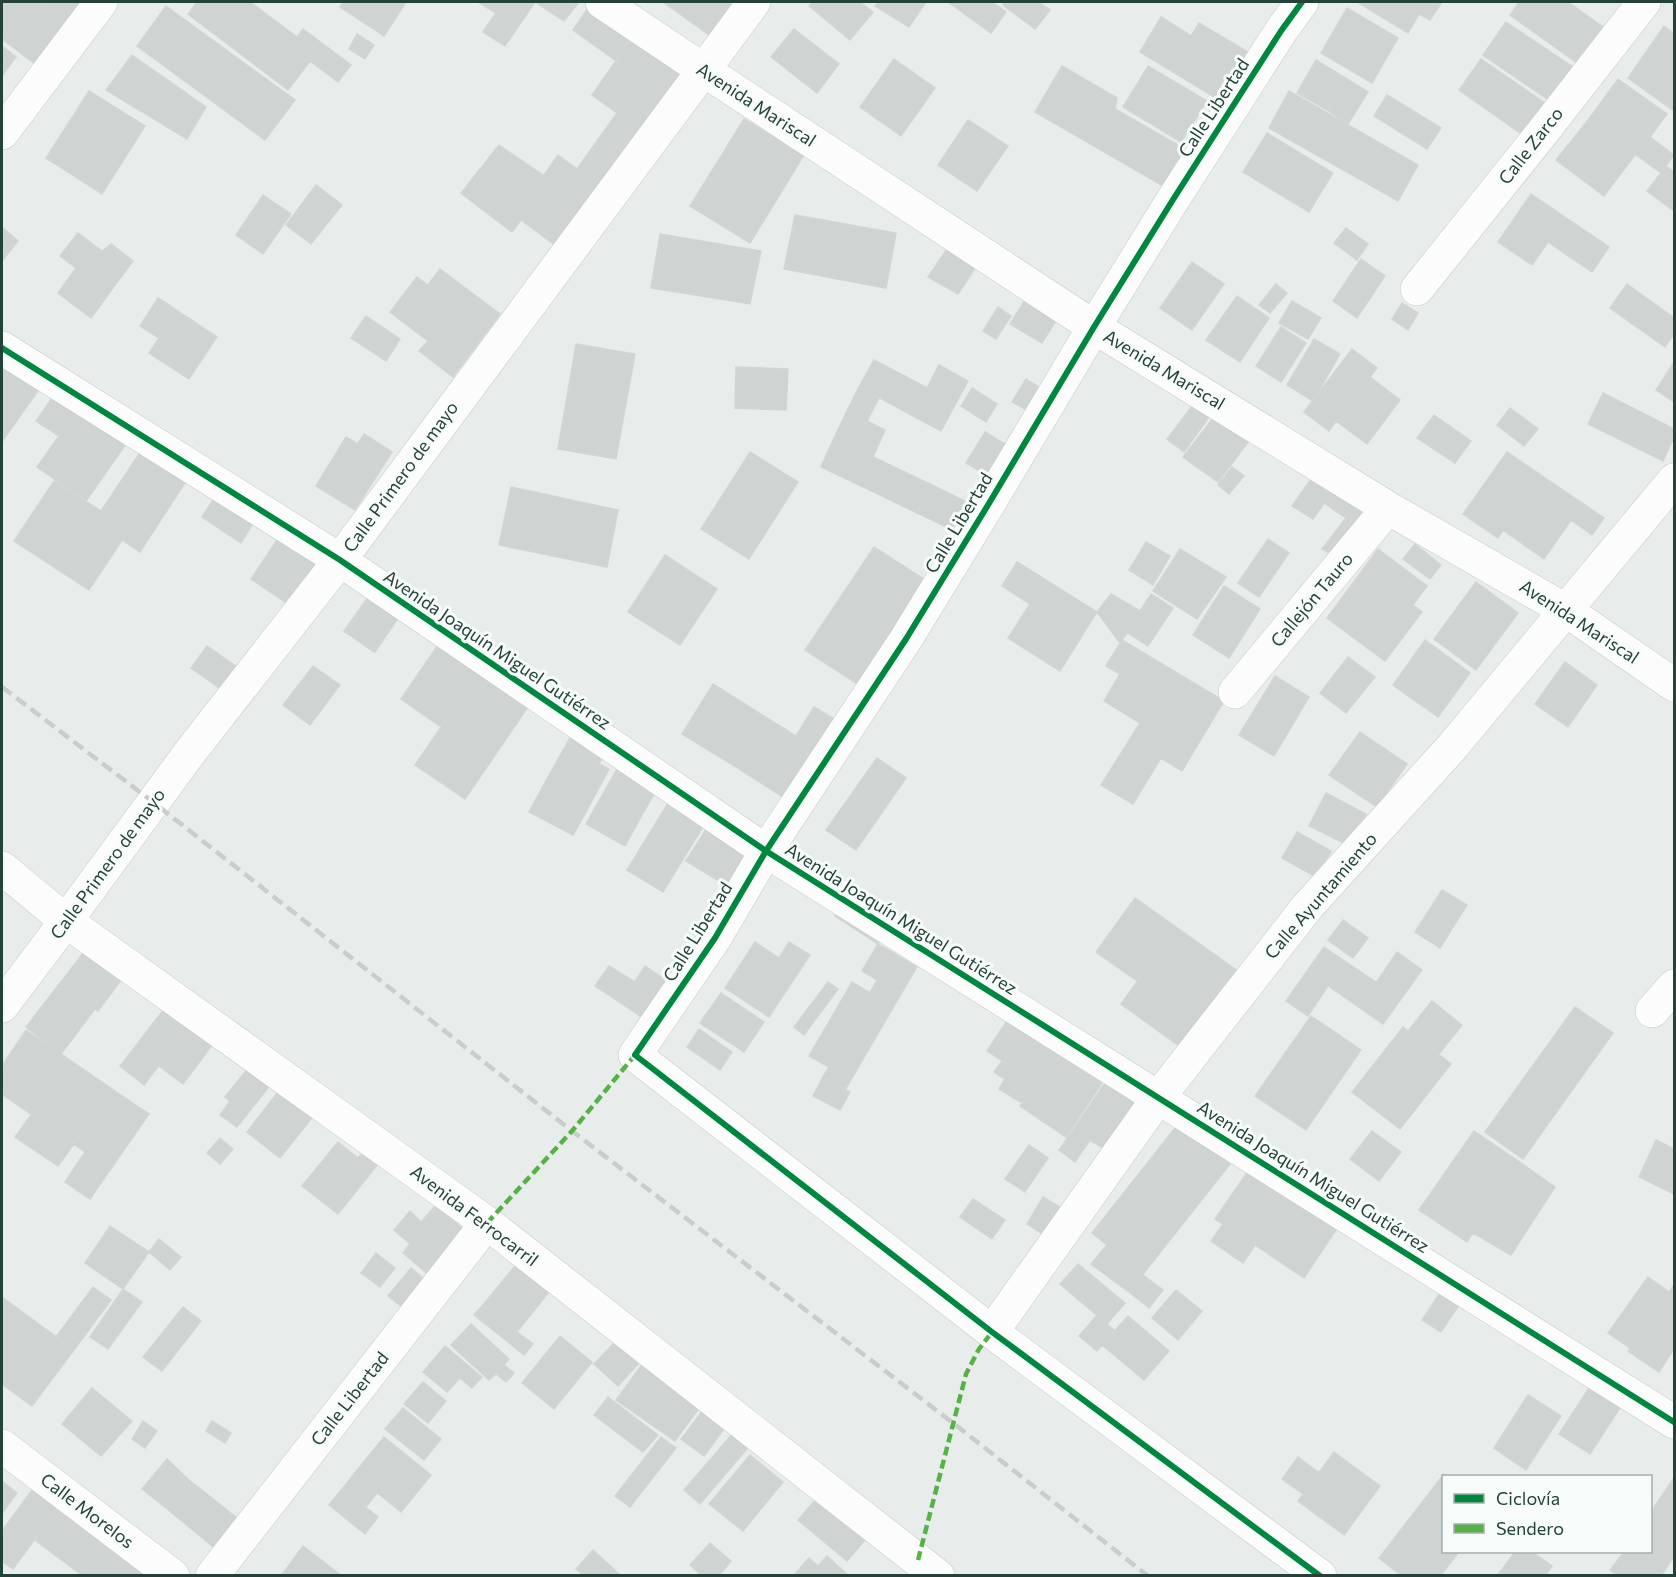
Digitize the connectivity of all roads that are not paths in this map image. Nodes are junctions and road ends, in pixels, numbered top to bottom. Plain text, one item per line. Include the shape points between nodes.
1 (101, 2) edge
2 (602, 2) edge
3 (754, 2) edge
4 (1302, 2) edge
5 (1644, 2) edge
6 (702, 69) junction
7 (2, 133) edge
8 (1417, 289) dead end
9 (1094, 327) junction
10 (2, 348) edge
11 (1674, 480) edge
12 (1388, 508) junction
13 (340, 560) junction
14 (1566, 611) junction
15 (1674, 685) edge
16 (1235, 692) dead end
17 (766, 851) junction
18 (2, 868) edge
19 (66, 921) junction
20 (1674, 986) edge
21 (2, 1006) edge
22 (1652, 1011) dead end
23 (1158, 1098) junction
24 (487, 1223) junction
25 (992, 1332) junction
26 (1674, 1422) edge
27 (2, 1446) edge
28 (921, 1570) edge
29 (173, 1575) edge
30 (212, 1575) edge
31 (1320, 1575) edge

1 - 7 street
2 - 6 street, Avenida Mariscal
3 - 6 street, Calle Primero de mayo
4 - 9 street, Calle Libertad
5 - 8 street, Calle Zarco
6 - 9 street, Avenida Mariscal
6 - 13 street, Calle Primero de mayo
9 - 12 street, Avenida Mariscal
9 - 17 street, Calle Libertad via 906,639
10 - 13 street, Avenida Joaquín Miguel Gutiérrez
11 - 14 street, Calle Ayuntamiento
12 - 14 street, Avenida Mariscal
12 - 16 street, Callejón Tauro
13 - 17 street, Avenida Joaquín Miguel Gutiérrez
13 - 19 street, Calle Primero de mayo via 188,755
14 - 15 street, Avenida Mariscal
14 - 23 street, Calle Ayuntamiento via 1452,747 1308,906
17 - 23 street, Avenida Joaquín Miguel Gutiérrez
17 - 25 street, Calle Libertad via 715,938 635,1055
18 - 19 street, Avenida Ferrocarril
19 - 21 street, Calle Primero de mayo
19 - 24 street, Avenida Ferrocarril
20 - 22 street
23 - 25 street, Calle Ayuntamiento
23 - 26 street, Avenida Joaquín Miguel Gutiérrez
24 - 28 street, Avenida Ferrocarril
24 - 30 street, Calle Libertad
25 - 31 street
27 - 29 street, Calle Morelos

